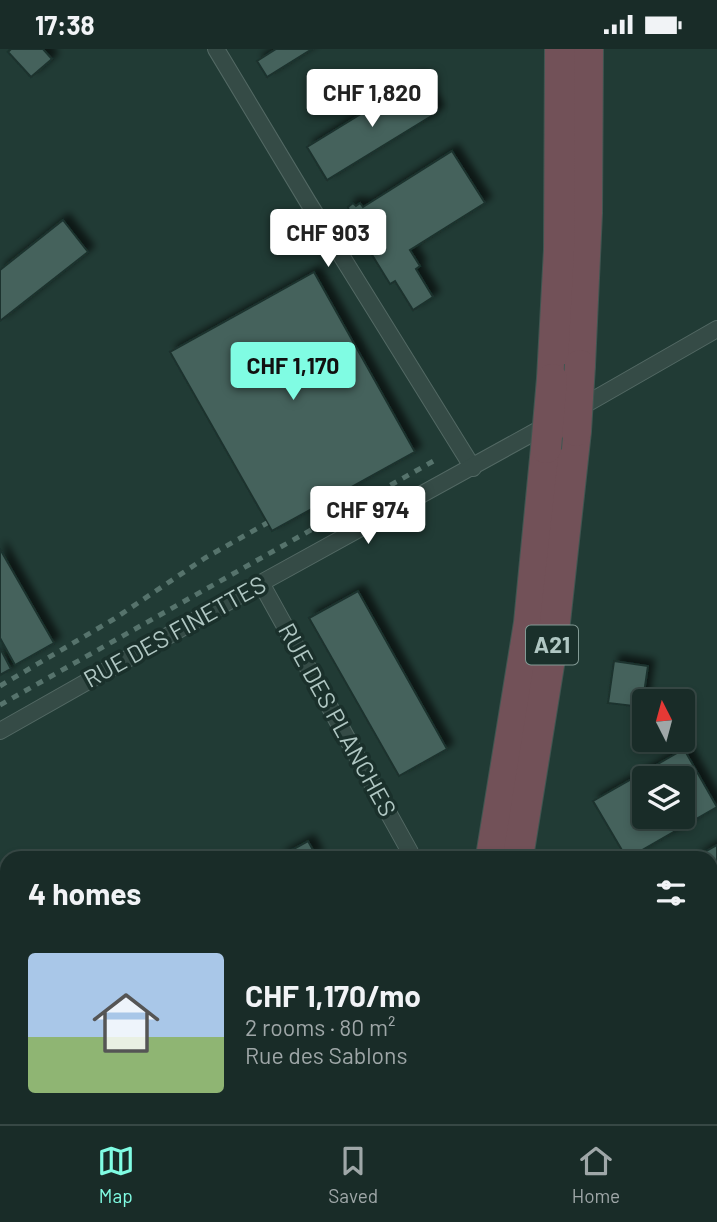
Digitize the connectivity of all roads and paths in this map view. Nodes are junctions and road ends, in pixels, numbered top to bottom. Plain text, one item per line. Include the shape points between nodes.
1 (216, 49) edge
2 (560, 49) edge
3 (587, 49) edge
4 (717, 329) edge
5 (473, 468) junction
6 (261, 583) junction
7 (0, 731) edge
8 (409, 851) edge
9 (492, 851) edge
10 (520, 851) edge

1 - 5 street
2 - 9 highway, A21, bridge via 559,250 552,379 528,623
3 - 10 highway, A21, bridge via 587,213 576,431 556,615
4 - 5 street, RUE DES FINETTES
5 - 6 street, RUE DES FINETTES
6 - 7 street, RUE DES FINETTES
6 - 8 street, RUE DES PLANCHES

